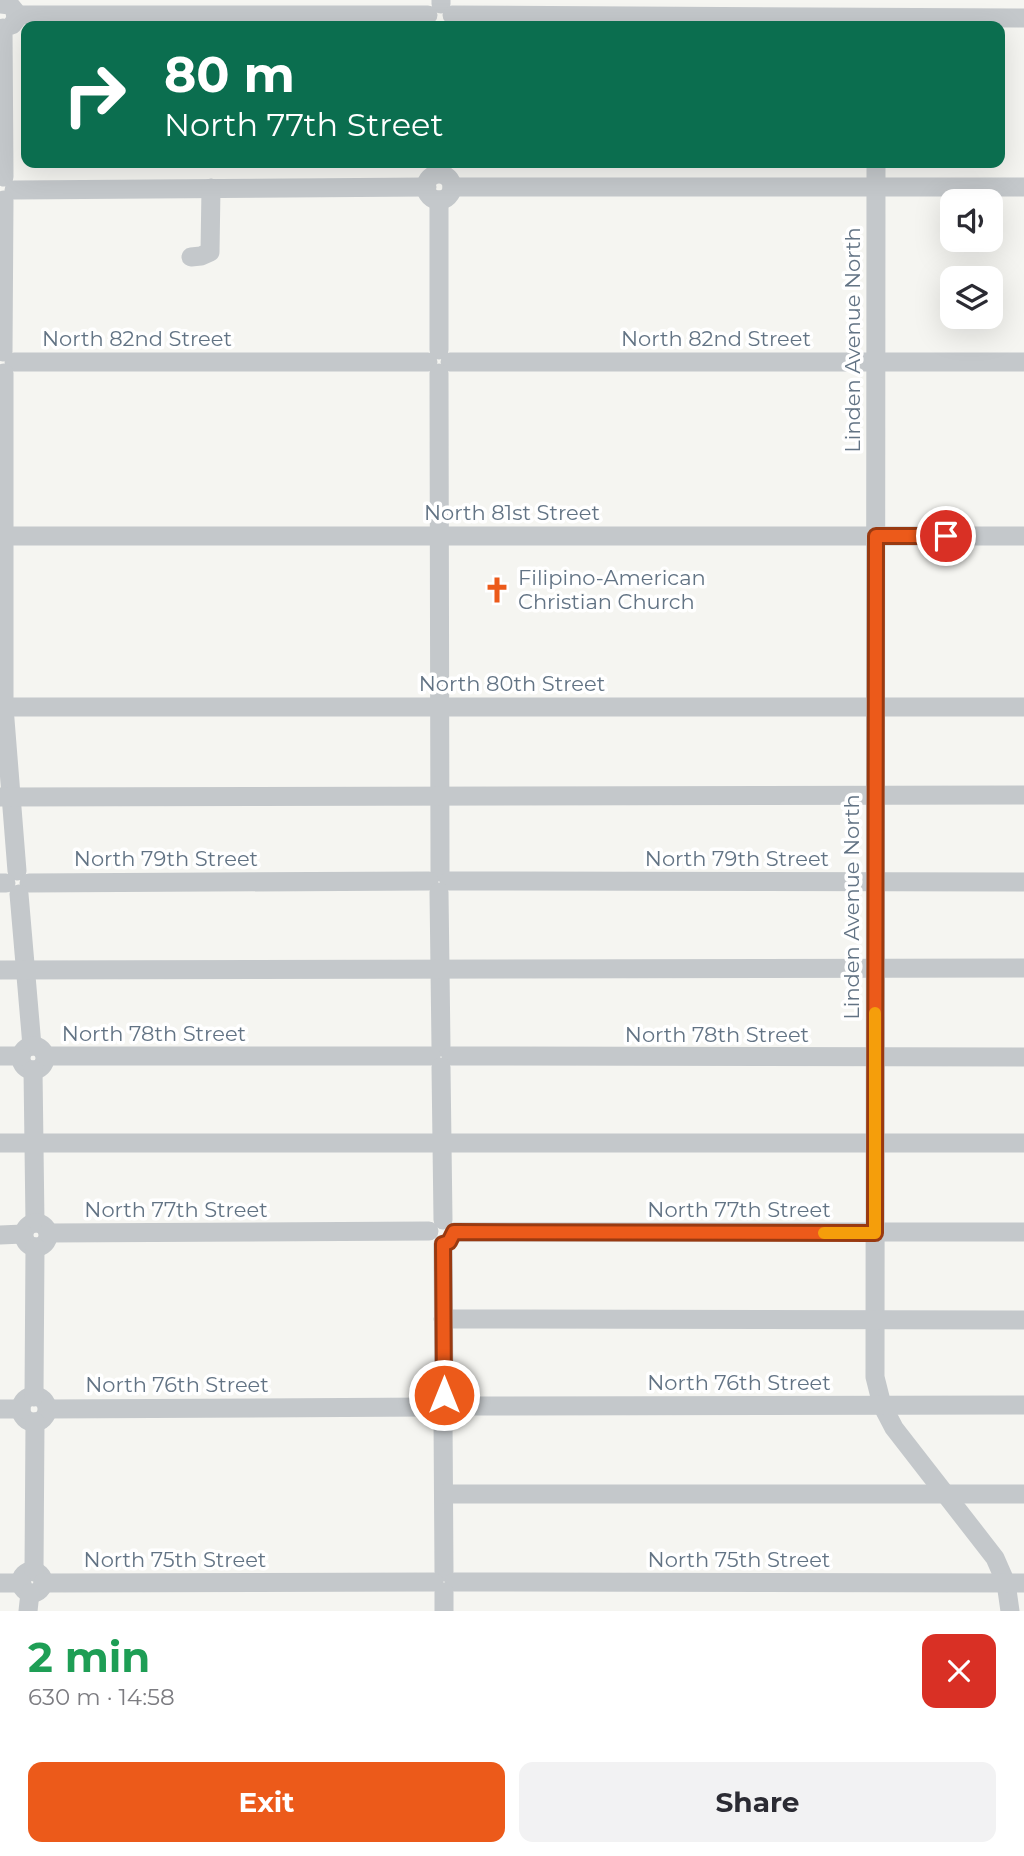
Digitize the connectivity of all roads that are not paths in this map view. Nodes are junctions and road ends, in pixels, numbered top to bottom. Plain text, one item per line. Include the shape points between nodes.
1 (5, 13) edge
2 (440, 14) edge
3 (875, 15) edge
4 (1024, 18) edge
5 (876, 168) edge
6 (439, 182) edge
7 (876, 187) junction
8 (1024, 187) edge
9 (211, 188) junction
10 (4, 189) edge
11 (191, 257) dead end
12 (4, 362) edge
13 (439, 362) junction
14 (876, 362) junction
15 (1024, 362) edge
16 (440, 535) junction
17 (1, 536) edge
18 (876, 536) junction
19 (1024, 536) edge
20 (441, 706) junction
21 (2, 707) edge
22 (1024, 707) edge
23 (876, 708) junction
24 (440, 795) junction
25 (875, 795) junction
26 (1024, 795) edge
27 (5, 797) edge
28 (439, 882) junction
29 (1024, 882) edge
30 (14, 883) edge
31 (875, 883) junction
32 (441, 968) junction
33 (875, 968) junction
34 (1024, 968) edge
35 (0, 970) edge
36 (25, 970) junction
37 (0, 1056) edge
38 (441, 1056) junction
39 (33, 1057) junction
40 (1024, 1057) edge
41 (875, 1058) junction
42 (0, 1143) edge
43 (34, 1143) junction
44 (442, 1143) junction
45 (875, 1143) junction
46 (1024, 1143) edge
47 (442, 1232) junction
48 (1024, 1232) edge
49 (875, 1233) junction
50 (0, 1234) edge
51 (35, 1234) junction
52 (443, 1319) junction
53 (1024, 1320) edge
54 (875, 1321) junction
55 (882, 1405) junction
56 (1024, 1405) edge
57 (444, 1407) junction
58 (0, 1409) edge
59 (34, 1409) junction
60 (444, 1493) junction
61 (945, 1494) junction
62 (1024, 1494) edge
63 (0, 1583) edge
64 (1015, 1583) edge
65 (444, 1588) edge
66 (31, 1589) edge
67 (1010, 1611) edge

1 - 2 street
1 - 10 street
2 - 3 street
3 - 4 street
5 - 7 street, Linden Avenue North
6 - 7 street
6 - 9 street
6 - 13 street
7 - 8 street
7 - 14 street, Linden Avenue North
9 - 10 street
9 - 11 street via 210,252
10 - 12 street
12 - 13 street, North 82nd Street
12 - 17 street
13 - 14 street, North 82nd Street
13 - 16 street
14 - 15 street, North 82nd Street
14 - 18 street, Linden Avenue North
16 - 17 street, North 81st Street
16 - 18 street, North 81st Street
16 - 20 street
17 - 21 street
18 - 19 street, North 81st Street
18 - 23 street, Linden Avenue North
20 - 21 street, North 80th Street
20 - 23 street, North 80th Street
20 - 24 street
21 - 27 street
22 - 23 street, North 80th Street
23 - 25 street, Linden Avenue North
24 - 25 street
24 - 27 street
24 - 28 street
25 - 26 street
25 - 31 street, Linden Avenue North
27 - 30 street
28 - 30 street, North 79th Street
28 - 31 street, North 79th Street
28 - 32 street
29 - 31 street, North 79th Street
30 - 36 street
31 - 33 street, Linden Avenue North
32 - 33 street
32 - 36 street
32 - 38 street
33 - 34 street
33 - 41 street, Linden Avenue North
35 - 36 street
36 - 39 street
37 - 39 street, North 78th Street
38 - 39 street, North 78th Street
38 - 41 street, North 78th Street
38 - 44 street
39 - 43 street
40 - 41 street, North 78th Street
41 - 45 street, Linden Avenue North
42 - 43 street
43 - 44 street
43 - 51 street
44 - 45 street
44 - 47 street
45 - 46 street
45 - 49 street, Linden Avenue North
47 - 49 street, North 77th Street
47 - 51 street, North 77th Street
47 - 52 street
48 - 49 street, North 77th Street
49 - 54 street, Linden Avenue North
50 - 51 street, North 77th Street
51 - 59 street
52 - 54 street
52 - 57 street
53 - 54 street
54 - 55 street, Linden Avenue North via 875,1377
55 - 56 street, North 76th Street
55 - 57 street, North 76th Street
55 - 61 street, Linden Avenue North
57 - 59 street, North 76th Street
57 - 60 street
58 - 59 street, North 76th Street
59 - 66 street
60 - 61 street
60 - 65 street
61 - 62 street
61 - 64 street, Linden Avenue North
63 - 66 street, North 75th Street
64 - 65 street, North 75th Street
64 - 67 street, Linden Avenue North
65 - 66 street, North 75th Street

